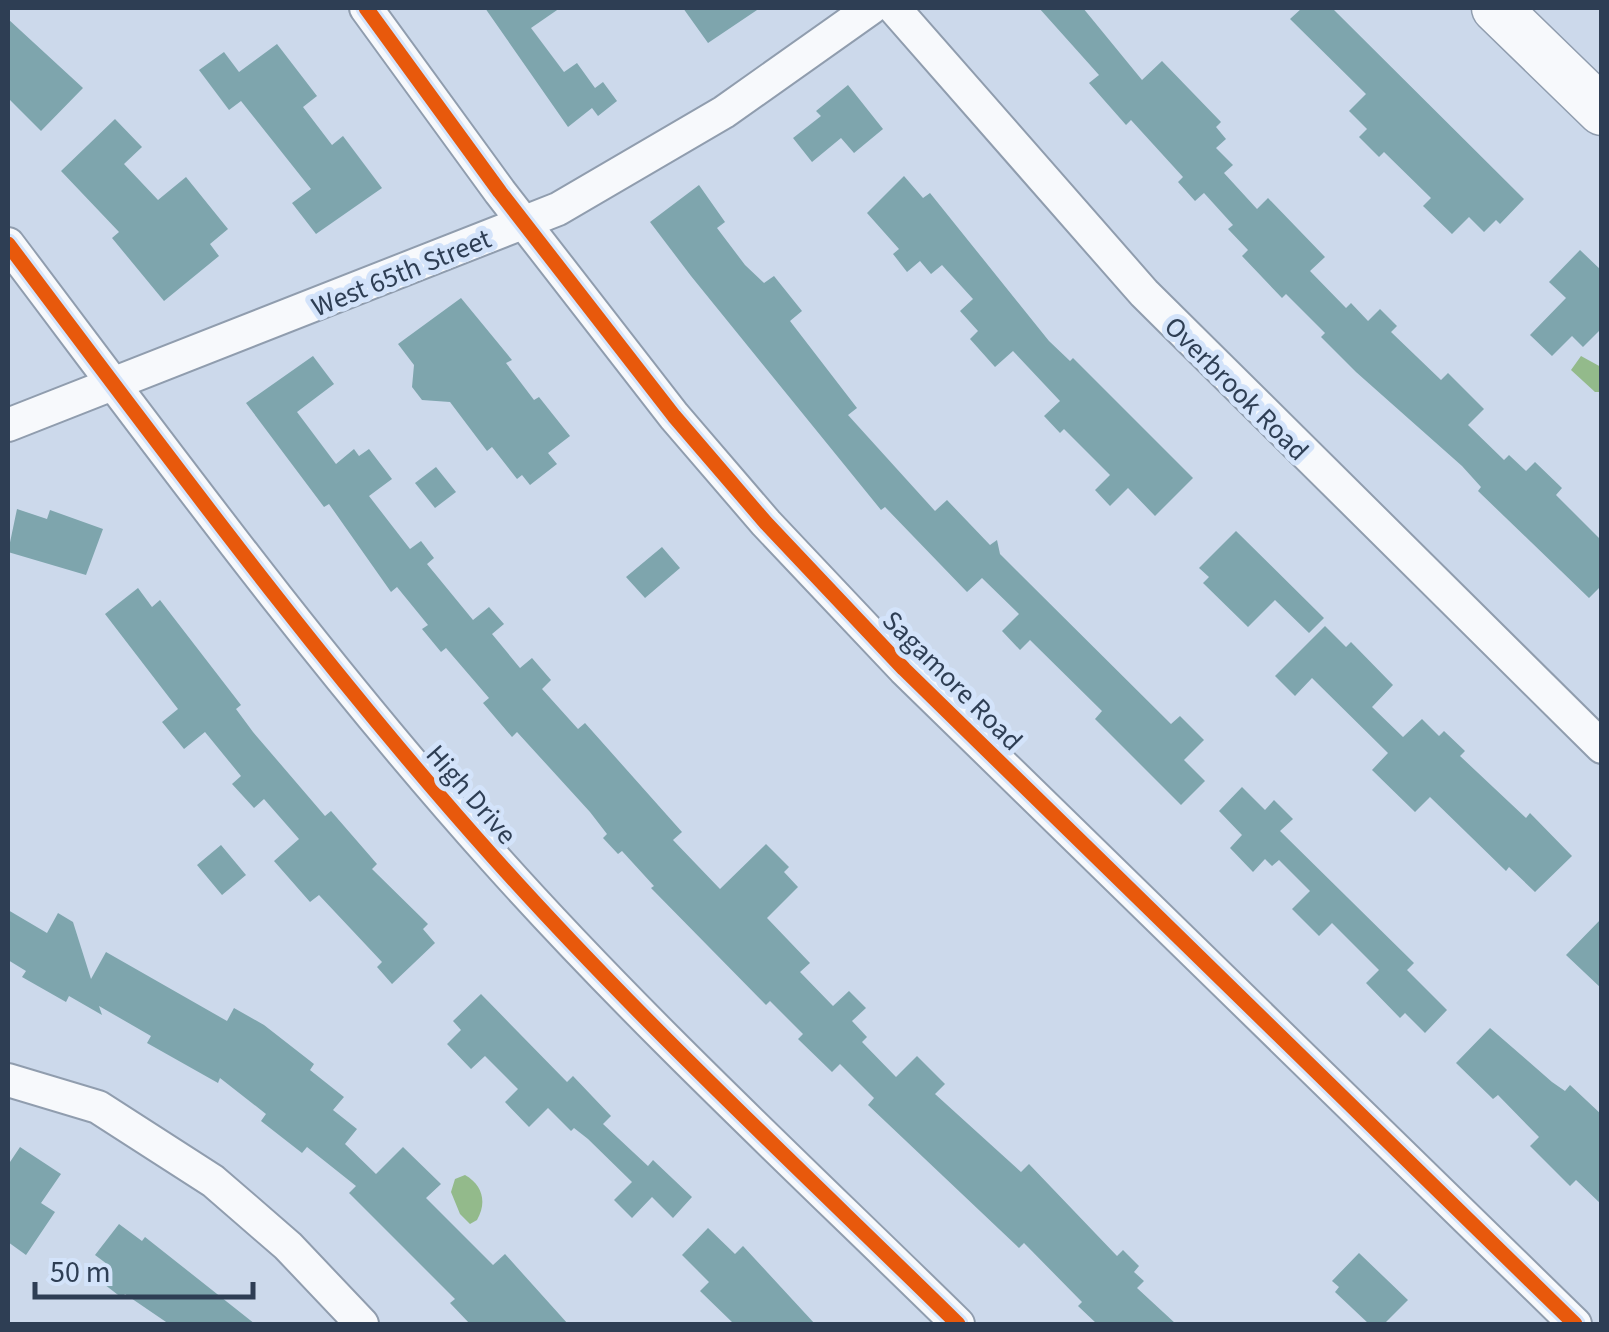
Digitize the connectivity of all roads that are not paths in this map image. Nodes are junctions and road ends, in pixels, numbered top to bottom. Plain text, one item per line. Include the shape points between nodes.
1 (366, 8) edge
2 (871, 8) edge
3 (894, 8) edge
4 (1496, 8) edge
5 (1602, 110) edge
6 (524, 222) junction
7 (8, 244) edge
8 (113, 384) junction
9 (8, 425) edge
10 (1602, 748) edge
11 (8, 1080) edge
12 (362, 1324) edge
13 (958, 1324) edge
14 (1575, 1324) edge

1 - 6 street, Sagamore Road
2 - 6 street, West 65th Street via 724,112
3 - 10 street, Overbrook Road via 1158,308
4 - 5 main road
6 - 8 street, West 65th Street
6 - 14 street, Sagamore Road via 674,416 904,669
7 - 8 street, High Drive
8 - 9 street, West 65th Street
8 - 13 street, High Drive via 320,653 494,858 627,1000
11 - 12 street via 98,1107 213,1181 288,1246

